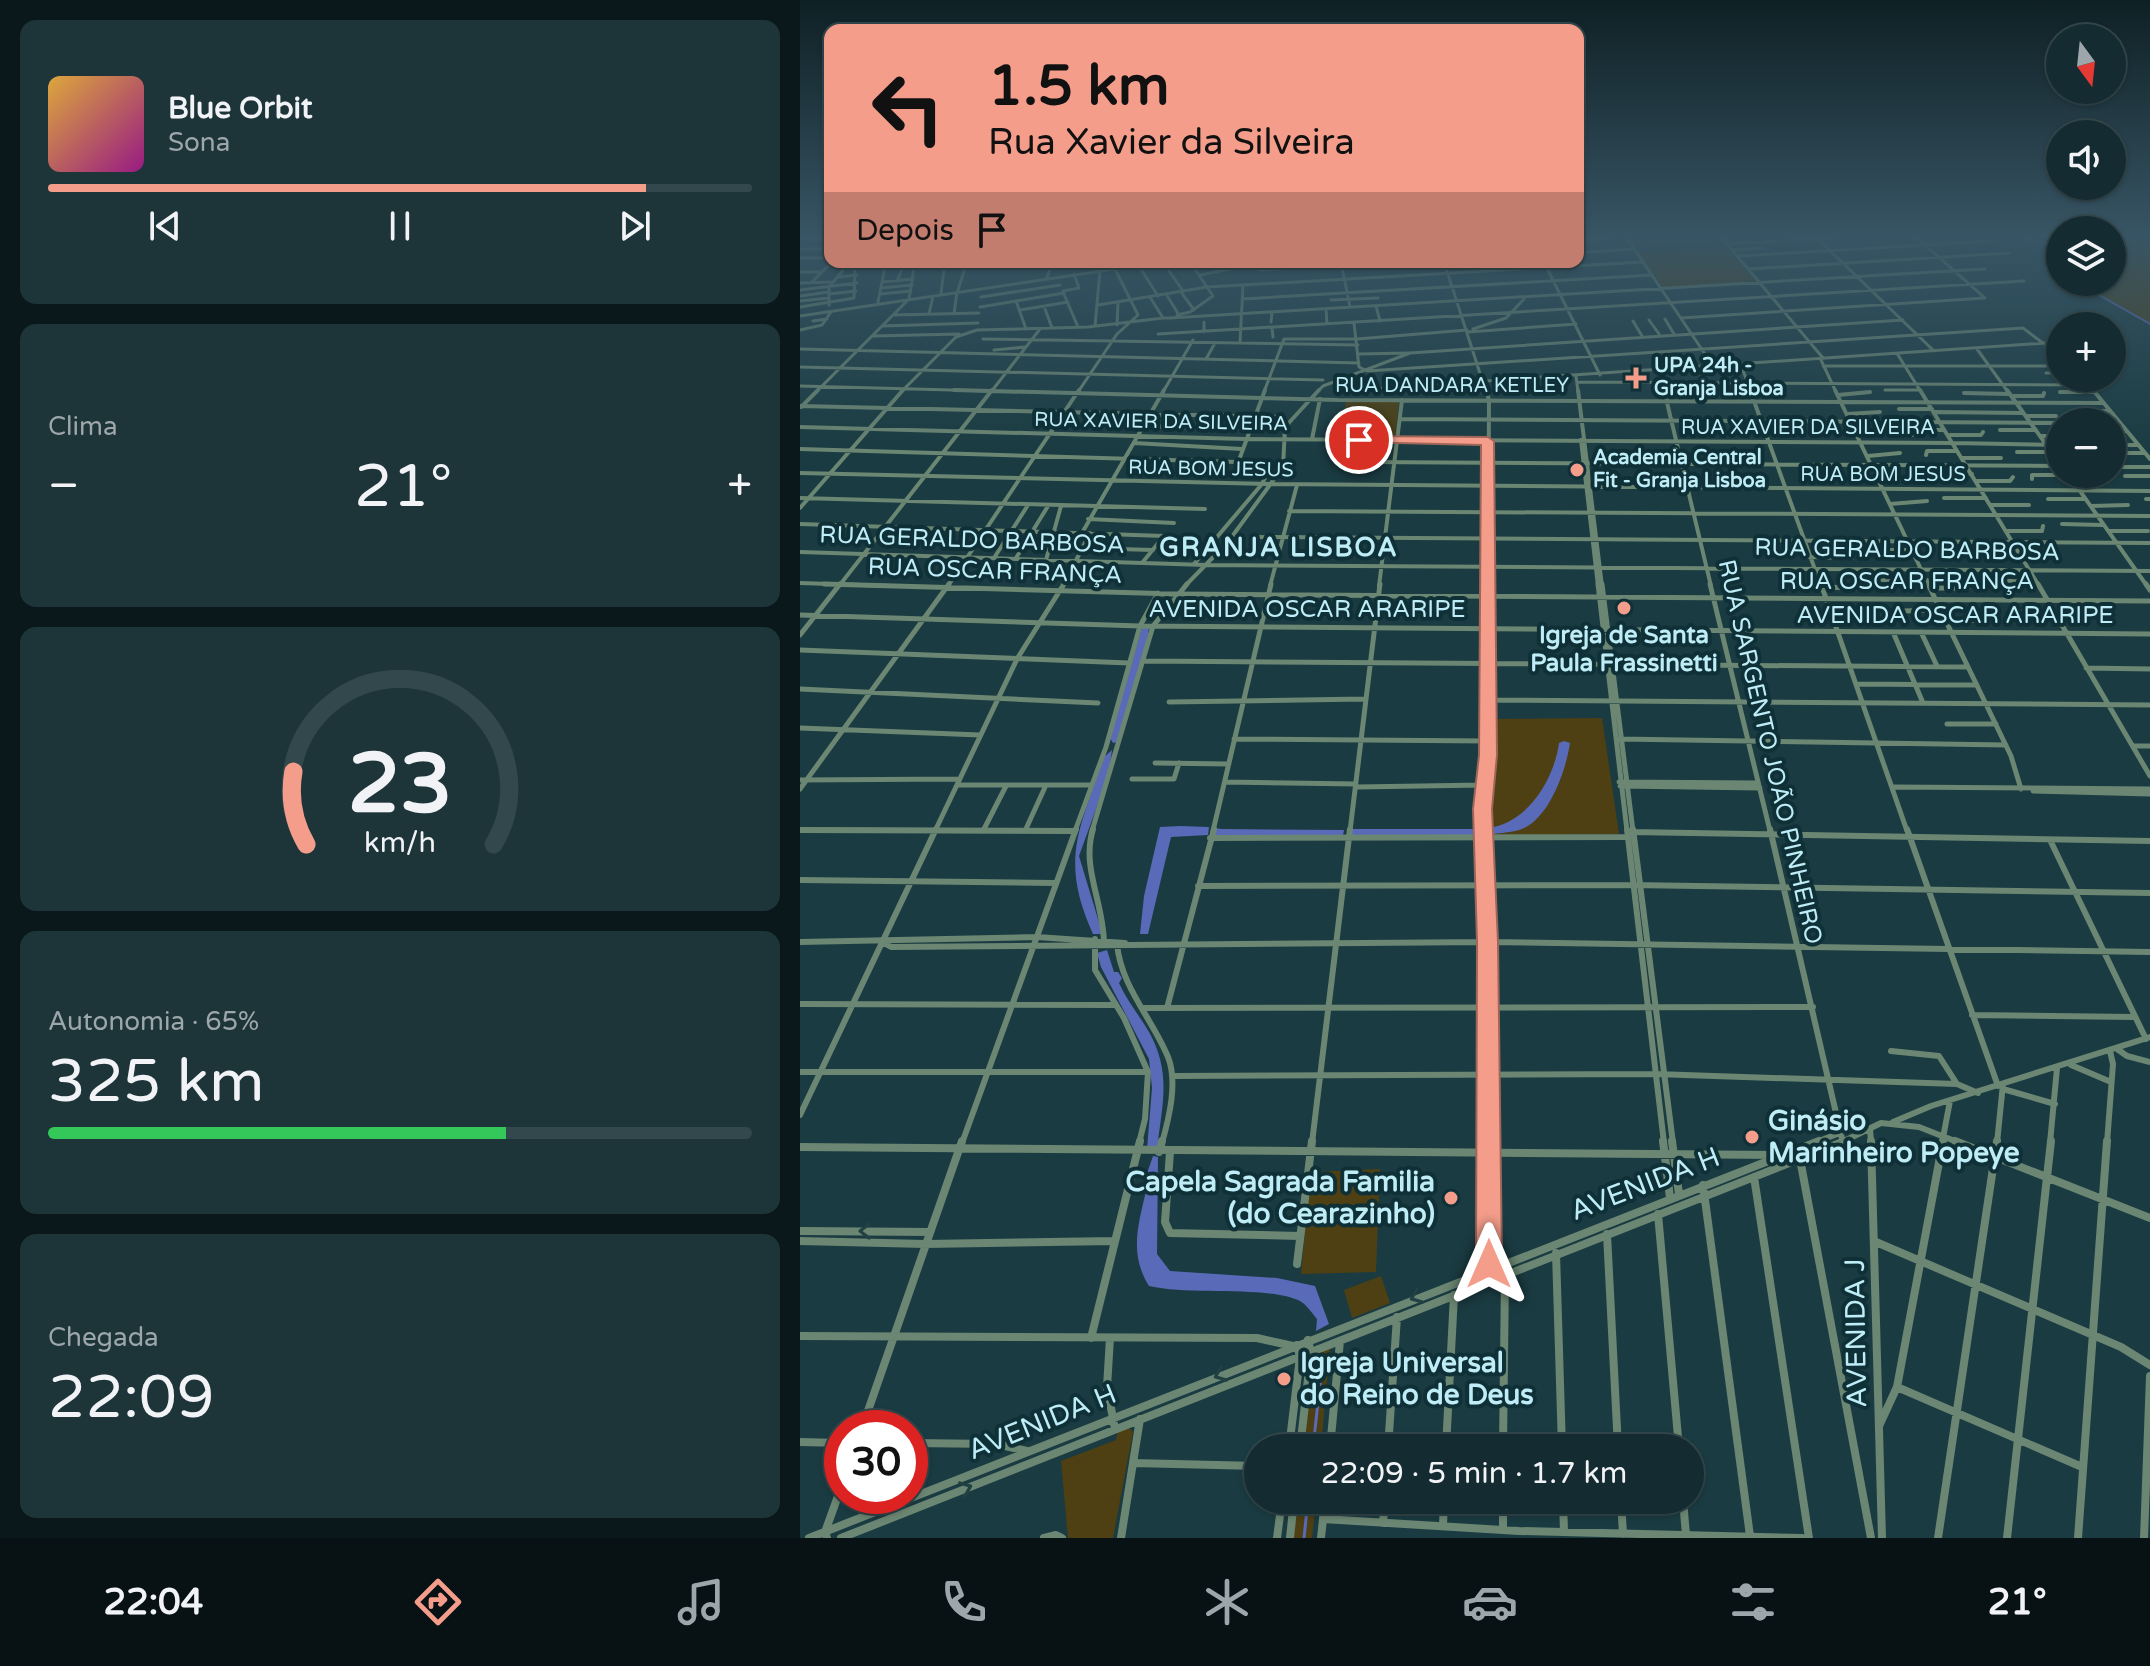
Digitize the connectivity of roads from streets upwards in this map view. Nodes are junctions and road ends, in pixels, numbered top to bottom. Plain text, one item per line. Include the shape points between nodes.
1 (1326, 309) edge
2 (1568, 309) edge
3 (830, 310) junction
4 (898, 310) edge
5 (930, 310) edge
6 (955, 310) edge
7 (980, 310) edge
8 (1020, 310) edge
9 (1045, 310) edge
10 (1071, 310) edge
11 (1097, 310) edge
12 (1118, 310) edge
13 (1137, 310) edge
14 (1158, 310) edge
15 (1179, 310) edge
16 (1194, 310) edge
17 (1242, 310) edge
18 (1312, 310) edge
19 (1377, 310) edge
20 (1460, 310) edge
21 (1516, 310) edge
22 (1558, 310) edge
23 (1676, 310) edge
24 (1824, 310) edge
25 (1894, 310) edge
26 (1272, 312) junction
27 (1785, 312) junction
28 (979, 313) junction
29 (1514, 313) junction
30 (814, 314) junction
31 (929, 314) junction
32 (954, 314) junction
33 (1182, 314) junction
34 (1242, 314) junction
35 (800, 315) edge
36 (892, 315) junction
37 (1462, 316) junction
38 (1196, 317) junction
39 (828, 318) junction
40 (1163, 318) junction
41 (1681, 318) junction
42 (1665, 319) dead end
43 (1649, 320) dead end
44 (1903, 320) junction
45 (813, 321) junction
46 (1380, 321) junction
47 (1633, 321) dead end
48 (1204, 322) dead end
49 (978, 323) junction
50 (1354, 323) junction
51 (953, 324) junction
52 (1127, 324) junction
53 (1327, 324) junction
54 (1576, 324) junction
55 (1117, 325) junction
56 (1272, 325) junction
57 (881, 326) junction
58 (1095, 326) junction
59 (1797, 326) junction
60 (814, 327) junction
61 (1078, 327) junction
62 (1052, 328) junction
63 (1026, 329) junction
64 (1040, 329) junction
65 (800, 330) edge
66 (977, 330) junction
67 (1243, 330) junction
68 (1468, 331) junction
69 (1197, 332) junction
70 (1204, 332) junction
71 (947, 334) junction
72 (961, 334) junction
73 (1158, 334) dead end
74 (1675, 334) junction
75 (1691, 334) junction
76 (1659, 335) junction
77 (1918, 335) junction
78 (872, 336) junction
79 (1642, 336) junction
80 (1273, 337) dead end
81 (1034, 338) junction
82 (983, 339) dead end
83 (1357, 339) junction
84 (1112, 340) junction
85 (1583, 340) junction
86 (1193, 342) junction
87 (1811, 342) junction
88 (1215, 343) junction
89 (1240, 343) junction
90 (1282, 344) junction
91 (2044, 344) joint
92 (1358, 345) junction
93 (1026, 347) junction
94 (1474, 347) junction
95 (800, 349) edge
96 (1702, 349) junction
97 (1977, 349) junction
98 (994, 350) dead end
99 (857, 351) junction
100 (1934, 351) junction
101 (1407, 352) junction
102 (939, 353) junction
103 (1359, 354) junction
104 (1898, 354) junction
105 (1019, 355) junction
106 (1101, 357) junction
107 (1592, 357) junction
108 (1183, 359) junction
109 (1206, 359) junction
110 (1822, 359) junction
111 (1274, 361) junction
112 (1480, 364) junction
113 (1741, 365) junction
114 (1823, 366) junction
115 (1906, 366) junction
116 (1992, 366) junction
117 (2046, 366) edge
118 (800, 367) edge
119 (1714, 367) junction
120 (838, 368) junction
121 (1362, 368) junction
122 (922, 370) junction
123 (1659, 371) junction
124 (1005, 372) junction
125 (1089, 374) junction
126 (1600, 375) junction
127 (1173, 376) junction
128 (1576, 376) junction
129 (1268, 378) junction
130 (1323, 380) dead end
131 (1486, 382) junction
132 (1577, 382) junction
133 (1662, 382) junction
134 (1832, 382) junction
135 (1748, 383) junction
136 (1917, 383) junction
137 (1958, 384) junction
138 (2004, 384) junction
139 (2046, 384) edge
140 (800, 386) edge
141 (819, 387) junction
142 (905, 388) junction
143 (1382, 388) dead end
144 (1885, 390) dead end
145 (1921, 390) junction
146 (989, 391) junction
147 (1870, 392) dead end
148 (2094, 392) edge
149 (1078, 393) junction
150 (1964, 393) junction
151 (2044, 393) dead end
152 (1163, 395) junction
153 (1838, 395) junction
154 (2012, 395) junction
155 (1260, 397) junction
156 (1309, 399) junction
157 (1320, 399) junction
158 (1402, 400) junction
159 (1489, 400) junction
160 (1579, 401) junction
161 (1667, 401) junction
162 (1754, 401) junction
163 (1841, 402) junction
164 (1929, 402) junction
165 (1971, 403) junction
166 (2018, 403) junction
167 (2104, 403) junction
168 (800, 406) edge
169 (888, 408) junction
170 (2108, 408) edge
171 (1899, 409) dead end
172 (974, 411) junction
173 (1934, 411) junction
174 (1063, 412) junction
175 (1880, 412) dead end
176 (1151, 414) junction
177 (1847, 414) junction
178 (2025, 414) junction
179 (2046, 415) edge
180 (1252, 417) junction
181 (1284, 417) dead end
182 (1400, 419) junction
183 (1488, 420) junction
184 (1581, 420) junction
185 (1671, 420) junction
186 (1761, 421) junction
187 (1851, 422) junction
188 (1940, 422) junction
189 (2031, 423) junction
190 (2046, 423) edge
191 (1144, 426) junction
192 (800, 427) edge
193 (870, 429) junction
194 (1248, 429) junction
195 (1945, 430) junction
196 (2000, 430) dead end
197 (2037, 430) junction
198 (958, 431) junction
199 (2126, 431) edge
200 (1983, 432) dead end
201 (1893, 433) dead end
202 (1049, 434) junction
203 (1857, 434) junction
204 (1912, 435) dead end
205 (1949, 435) junction
206 (1138, 436) junction
207 (2041, 436) junction
208 (2046, 436) edge
209 (1245, 439) junction
210 (1284, 439) junction
211 (1312, 439) junction
212 (1583, 439) junction
213 (1397, 440) junction
214 (1488, 441) junction
215 (1677, 442) junction
216 (1769, 442) junction
217 (1134, 443) junction
218 (1861, 443) junction
219 (1953, 443) junction
220 (2046, 443) edge
221 (2046, 444) edge
222 (2126, 445) edge
223 (2139, 445) junction
224 (800, 449) edge
225 (1242, 449) junction
226 (852, 450) junction
227 (1958, 451) junction
228 (2017, 452) dead end
229 (2046, 452) edge
230 (942, 453) junction
231 (1900, 453) dead end
232 (2126, 453) edge
233 (2145, 453) junction
234 (1926, 455) dead end
235 (1035, 456) junction
236 (1868, 456) junction
237 (1125, 457) junction
238 (1962, 458) junction
239 (2001, 458) dead end
240 (2150, 459) edge
241 (1239, 460) junction
242 (1362, 462) dead end
243 (1395, 463) junction
244 (1488, 463) junction
245 (2046, 463) edge
246 (1586, 464) junction
247 (1683, 464) junction
248 (1777, 465) junction
249 (1872, 465) junction
250 (1968, 466) junction
251 (2126, 467) edge
252 (2150, 467) edge
253 (800, 473) edge
254 (832, 474) junction
255 (1932, 474) dead end
256 (1972, 474) junction
257 (2046, 475) edge
258 (923, 476) junction
259 (2126, 476) edge
260 (2150, 476) edge
261 (1916, 477) dead end
262 (2013, 477) dead end
263 (1020, 478) junction
264 (2032, 479) dead end
265 (1879, 480) junction
266 (1111, 481) junction
267 (1976, 481) junction
268 (1262, 484) junction
269 (1269, 484) junction
270 (1297, 485) junction
271 (1391, 486) junction
272 (1490, 486) junction
273 (1589, 487) junction
274 (1688, 487) junction
275 (1785, 488) junction
276 (1883, 489) junction
277 (1981, 490) junction
278 (2078, 490) junction
279 (2150, 491) edge
280 (800, 498) edge
281 (809, 498) junction
282 (1944, 498) dead end
283 (1987, 498) junction
284 (2048, 499) dead end
285 (2084, 499) junction
286 (905, 501) junction
287 (1927, 501) dead end
288 (1004, 504) junction
289 (1889, 504) junction
290 (1028, 505) junction
291 (1990, 505) junction
292 (2029, 505) dead end
293 (2128, 505) dead end
294 (1048, 506) junction
295 (1061, 506) junction
296 (1096, 506) junction
297 (2090, 506) junction
298 (800, 508) edge
299 (1205, 509) dead end
300 (1289, 511) junction
301 (1388, 511) junction
302 (1489, 511) junction
303 (1592, 512) junction
304 (1694, 513) junction
305 (1794, 513) junction
306 (1895, 514) junction
307 (1997, 515) junction
308 (2097, 516) junction
309 (2150, 516) edge
310 (1088, 519) junction
311 (1174, 523) dead end
312 (800, 524) edge
313 (2062, 524) dead end
314 (2103, 525) junction
315 (886, 526) junction
316 (2043, 526) dead end
317 (986, 530) junction
318 (1011, 531) junction
319 (2005, 531) junction
320 (2108, 531) junction
321 (2148, 531) edge
322 (1032, 532) junction
323 (1055, 532) junction
324 (1086, 533) junction
325 (1252, 537) dead end
326 (1282, 537) junction
327 (1384, 537) junction
328 (1489, 538) junction
329 (1594, 539) junction
330 (1701, 539) junction
331 (1803, 539) junction
332 (1908, 540) junction
333 (2014, 542) junction
334 (2116, 543) junction
335 (2150, 543) edge
336 (1084, 548) junction
337 (1153, 550) junction
338 (1870, 550) dead end
339 (1913, 550) junction
340 (800, 552) edge
341 (864, 554) junction
342 (1809, 557) junction
343 (968, 558) junction
344 (994, 558) junction
345 (1852, 558) dead end
346 (1015, 559) junction
347 (1046, 560) junction
348 (1078, 561) junction
349 (1142, 563) junction
350 (1194, 564) junction
351 (1275, 564) junction
352 (1206, 565) junction
353 (1488, 565) junction
354 (1381, 566) junction
355 (1706, 566) junction
356 (1597, 567) junction
357 (1813, 567) junction
358 (1922, 569) junction
359 (2029, 570) junction
360 (2137, 571) junction
361 (2150, 571) edge
362 (1882, 580) dead end
363 (1927, 580) junction
364 (2035, 581) junction
365 (800, 583) edge
366 (1970, 583) dead end
367 (840, 585) junction
368 (1994, 585) dead end
369 (1819, 587) junction
370 (947, 588) junction
371 (1862, 588) dead end
372 (1931, 588) junction
373 (1058, 590) junction
374 (2150, 590) edge
375 (1158, 593) junction
376 (1177, 594) junction
377 (1269, 595) junction
378 (1378, 595) junction
379 (1489, 595) junction
380 (1600, 597) junction
381 (1712, 597) junction
382 (1823, 599) junction
383 (1936, 600) junction
384 (2047, 600) junction
385 (2150, 601) edge
386 (1941, 610) junction
387 (2011, 612) dead end
388 (2055, 612) junction
389 (1870, 614) dead end
390 (1986, 614) dead end
391 (800, 615) edge
392 (815, 616) junction
393 (1902, 616) dead end
394 (925, 620) junction
395 (1832, 620) junction
396 (1946, 620) junction
397 (1037, 624) junction
398 (1140, 626) junction
399 (1153, 626) junction
400 (1261, 628) junction
401 (1374, 628) junction
402 (1488, 629) junction
403 (1605, 630) junction
404 (1721, 632) junction
405 (1836, 632) junction
406 (1893, 632) junction
407 (1921, 632) junction
408 (1952, 632) junction
409 (2068, 632) junction
410 (2150, 634) edge
411 (800, 635) edge
412 (800, 650) edge
413 (897, 655) junction
414 (1017, 659) junction
415 (1144, 661) junction
416 (1252, 662) junction
417 (1129, 663) junction
418 (1370, 663) junction
419 (1488, 663) junction
420 (1609, 664) junction
421 (1850, 666) junction
422 (1907, 666) junction
423 (1937, 666) junction
424 (1730, 667) junction
425 (1968, 667) junction
426 (2085, 668) junction
427 (2150, 669) edge
428 (1856, 684) junction
429 (1915, 684) junction
430 (1977, 685) junction
431 (800, 689) edge
432 (871, 692) junction
433 (998, 697) junction
434 (1364, 699) junction
435 (1488, 700) junction
436 (1244, 701) junction
437 (1614, 701) junction
438 (1738, 701) junction
439 (1169, 702) dead end
440 (1863, 702) junction
441 (1098, 703) dead end
442 (1923, 703) junction
443 (1985, 703) junction
444 (2109, 705) junction
445 (2150, 705) edge
446 (1947, 724) dead end
447 (1996, 724) junction
448 (800, 728) edge
449 (842, 730) junction
450 (980, 735) junction
451 (1234, 739) junction
452 (1618, 739) junction
453 (1361, 740) junction
454 (1487, 741) junction
455 (1747, 742) junction
456 (1878, 743) junction
457 (2006, 745) junction
458 (2133, 746) junction
459 (2150, 746) edge
460 (1106, 747) junction
461 (1119, 748) junction
462 (1155, 763) dead end
463 (1179, 763) junction
464 (1229, 764) junction
465 (2150, 776) edge
466 (1132, 779) dead end
467 (803, 780) edge
468 (958, 782) junction
469 (1226, 782) junction
470 (1623, 784) junction
471 (1046, 785) junction
472 (1090, 785) junction
473 (1484, 785) junction
474 (1006, 786) junction
475 (1356, 786) junction
476 (1759, 786) junction
477 (1894, 787) junction
478 (2021, 788) junction
479 (800, 789) edge
480 (2150, 791) edge
481 (800, 830) edge
482 (1025, 831) junction
483 (1073, 831) junction
484 (935, 832) junction
485 (983, 832) junction
486 (1627, 834) junction
487 (1771, 836) junction
488 (1347, 837) junction
489 (1485, 837) junction
490 (1210, 838) junction
491 (1909, 838) junction
492 (2150, 841) edge
493 (2051, 842) junction
494 (800, 880) edge
495 (911, 881) junction
496 (1055, 883) junction
497 (1342, 885) junction
498 (1485, 885) junction
499 (1631, 885) junction
500 (1640, 885) junction
501 (1198, 886) junction
502 (1783, 886) junction
503 (1927, 890) junction
504 (2075, 893) junction
505 (2150, 893) edge
506 (1036, 941) junction
507 (800, 942) edge
508 (1099, 942) junction
509 (1117, 942) junction
510 (1184, 942) junction
511 (1487, 942) junction
512 (884, 943) junction
513 (1335, 943) junction
514 (1638, 943) junction
515 (1647, 943) junction
516 (1797, 946) junction
517 (1949, 949) junction
518 (2102, 951) junction
519 (2150, 952) edge
520 (800, 1004) edge
521 (1014, 1004) junction
522 (852, 1005) junction
523 (1113, 1005) junction
524 (1326, 1007) junction
525 (1650, 1007) junction
526 (1813, 1007) junction
527 (1145, 1008) junction
528 (1167, 1008) junction
529 (1487, 1008) junction
530 (1972, 1015) junction
531 (2134, 1017) junction
532 (2148, 1038) edge
533 (2114, 1050) junction
534 (1891, 1051) dead end
535 (2150, 1062) edge
536 (2071, 1065) junction
537 (2057, 1068) junction
538 (987, 1071) junction
539 (800, 1072) edge
540 (821, 1072) junction
541 (1148, 1072) junction
542 (1659, 1074) junction
543 (1488, 1075) junction
544 (1172, 1076) junction
545 (1322, 1076) junction
546 (1829, 1080) junction
547 (2111, 1082) junction
548 (1957, 1084) junction
549 (2001, 1086) junction
550 (1978, 1093) junction
551 (1950, 1101) junction
552 (2055, 1104) junction
553 (800, 1115) edge
554 (1893, 1122) junction
555 (1870, 1128) junction
556 (1840, 1133) junction
557 (1943, 1136) junction
558 (1843, 1143) junction
559 (800, 1147) edge
560 (960, 1147) junction
561 (1310, 1150) junction
562 (1489, 1151) junction
563 (1136, 1152) junction
564 (1159, 1152) junction
565 (1170, 1152) junction
566 (1668, 1152) junction
567 (1783, 1155) junction
568 (1995, 1157) junction
569 (1800, 1159) junction
570 (1754, 1177) junction
571 (2047, 1178) junction
572 (1703, 1185) junction
573 (1679, 1194) junction
574 (1707, 1195) junction
575 (1670, 1198) junction
576 (2102, 1199) junction
577 (1658, 1214) junction
578 (2150, 1218) edge
579 (800, 1231) edge
580 (930, 1232) junction
581 (1607, 1234) junction
582 (1300, 1236) junction
583 (800, 1241) edge
584 (1115, 1241) junction
585 (1876, 1242) junction
586 (925, 1244) junction
587 (1556, 1253) junction
588 (1922, 1261) junction
589 (1297, 1264) dead end
590 (1489, 1268) junction
591 (1505, 1274) junction
592 (1491, 1280) junction
593 (1975, 1285) junction
594 (1454, 1295) junction
595 (2034, 1311) junction
596 (1397, 1317) junction
597 (800, 1336) edge
598 (894, 1336) junction
599 (2093, 1337) junction
600 (1091, 1338) junction
601 (1110, 1338) junction
602 (1308, 1340) junction
603 (1340, 1341) junction
604 (1295, 1345) junction
605 (1311, 1353) junction
606 (1300, 1357) junction
607 (2150, 1365) edge
608 (2150, 1376) edge
609 (1193, 1385) junction
610 (1897, 1387) junction
611 (1195, 1398) junction
612 (868, 1410) edge
613 (1957, 1412) junction
614 (1112, 1417) junction
615 (1140, 1419) junction
616 (1879, 1426) junction
617 (1115, 1429) junction
618 (1291, 1434) edge
619 (1302, 1434) edge
620 (1331, 1434) edge
621 (1389, 1434) edge
622 (1447, 1434) edge
623 (1503, 1434) edge
624 (1562, 1434) edge
625 (1617, 1434) edge
626 (1678, 1434) edge
627 (2020, 1439) junction
628 (800, 1442) edge
629 (824, 1443) edge
630 (928, 1443) edge
631 (1044, 1444) junction
632 (1027, 1451) junction
633 (1046, 1457) junction
634 (1133, 1463) junction
635 (1244, 1466) edge
636 (2082, 1467) junction
637 (833, 1514) edge
638 (1280, 1514) edge
639 (1293, 1514) edge
640 (1324, 1514) edge
641 (1384, 1514) edge
642 (1443, 1514) edge
643 (1503, 1514) edge
644 (1563, 1514) edge
645 (1622, 1514) edge
646 (1684, 1514) edge
647 (1323, 1519) junction
648 (1383, 1523) junction
649 (1443, 1526) junction
650 (1503, 1528) junction
651 (1564, 1532) junction
652 (1120, 1534) edge
653 (1519, 1534) edge
654 (1623, 1534) junction
655 (826, 1535) edge
656 (1686, 1535) junction
657 (1750, 1536) junction
658 (1046, 1537) edge
659 (809, 1538) edge
660 (841, 1538) edge
661 (1062, 1538) edge
662 (1277, 1538) edge
663 (1290, 1538) edge
664 (1321, 1538) edge
665 (1802, 1538) edge
666 (1809, 1538) edge
667 (1871, 1538) edge
668 (1882, 1538) edge
669 (1938, 1538) edge
670 (2007, 1538) edge
671 (2078, 1538) edge
672 (2144, 1538) edge

1 - 53 street
2 - 54 street
3 - 30 street
3 - 35 street
3 - 39 street
4 - 36 street
5 - 31 street
6 - 32 street
7 - 28 street
8 - 63 street
9 - 62 street
10 - 61 street
11 - 58 street
12 - 55 street
13 - 52 street
14 - 40 street
15 - 33 street
16 - 33 street
17 - 34 street
18 - 26 street
19 - 46 street
20 - 37 street
21 - 29 street
22 - 29 street
23 - 41 street
24 - 27 street
25 - 44 street
26 - 34 street
26 - 56 street
27 - 41 street
27 - 59 street
28 - 32 street
28 - 49 street
29 - 37 street
29 - 68 street
30 - 35 street
30 - 45 street
31 - 32 street
31 - 36 street
33 - 38 street
33 - 40 street
34 - 38 street
34 - 67 street
36 - 57 street
37 - 46 street
37 - 68 street
38 - 40 street
39 - 45 street
39 - 60 street
40 - 52 street
41 - 75 street
42 - 74 street
43 - 76 street
44 - 59 street
44 - 77 street
45 - 60 street
46 - 50 street
47 - 79 street
48 - 70 street
49 - 51 street
49 - 66 street
50 - 53 street
50 - 83 street
51 - 57 street
51 - 71 street
52 - 55 street
52 - 84 street
53 - 56 street
54 - 68 street
54 - 85 street
55 - 58 street
56 - 67 street
56 - 80 street
57 - 78 street
58 - 61 street
59 - 75 street
59 - 87 street
60 - 65 street
61 - 62 street
62 - 64 street
63 - 64 street
63 - 66 street
64 - 81 street
66 - 72 street
67 - 70 street
67 - 89 street
68 - 83 street
68 - 94 street
69 - 70 street
69 - 73 street
69 - 86 street
71 - 72 street
71 - 78 street
72 - 102 street
74 - 75 street
74 - 76 street
75 - 96 street
76 - 79 street
77 - 87 street
77 - 91 street via 2023,328
77 - 100 street
78 - 99 street
79 - 85 street
81 - 82 street
81 - 84 street
81 - 93 street
83 - 90 street via 1284,338
83 - 92 street
84 - 86 street
84 - 106 street
85 - 94 street
85 - 107 street
86 - 88 street
86 - 108 street
87 - 96 street
87 - 110 street
88 - 89 street
88 - 109 street
89 - 90 street
90 - 92 street
90 - 111 street
91 - 97 street
92 - 103 street
93 - 98 street
93 - 105 street
94 - 101 street
94 - 112 street
95 - 99 street
96 - 107 street
96 - 119 street
97 - 100 street
97 - 116 street
99 - 102 street
99 - 120 street
100 - 104 street
101 - 103 street
101 - 121 street
102 - 105 street
102 - 122 street
103 - 121 street
104 - 110 street
104 - 115 street
105 - 106 street
105 - 124 street
106 - 108 street
106 - 125 street
107 - 112 street
107 - 126 street
108 - 109 street
108 - 127 street
109 - 111 street
110 - 113 street
110 - 114 street
111 - 121 street
111 - 129 street
112 - 121 street
112 - 131 street
113 - 119 street
113 - 135 street
114 - 115 street
114 - 134 street
115 - 116 street
115 - 136 street
116 - 117 street
116 - 138 street
118 - 120 street
119 - 123 street
120 - 122 street
120 - 141 street
121 - 156 street
122 - 124 street
122 - 142 street
123 - 126 street
123 - 133 street, RUA SARGENTO JOÃO PINHEIRO
124 - 125 street
124 - 146 street
125 - 127 street
125 - 149 street
126 - 128 street
127 - 129 street
127 - 152 street
128 - 131 street
128 - 132 street
129 - 130 street
129 - 155 street
131 - 143 street
131 - 159 street
132 - 133 street
132 - 160 street
133 - 135 street
133 - 161 street, RUA SARGENTO JOÃO PINHEIRO
134 - 135 street
134 - 136 street
134 - 153 street
135 - 162 street
136 - 137 street
136 - 145 street
137 - 138 street
137 - 150 street
138 - 139 street
138 - 154 street
140 - 141 street, RUA DANDARA KETLEY
141 - 142 street, RUA DANDARA KETLEY
141 - 168 street
142 - 146 street, RUA DANDARA KETLEY
142 - 169 street
144 - 145 street
145 - 164 street
146 - 149 street, RUA DANDARA KETLEY
146 - 172 street
147 - 153 street
148 - 167 street
149 - 152 street, RUA DANDARA KETLEY
149 - 174 street
150 - 154 street
150 - 165 street
151 - 154 street
152 - 155 street, RUA DANDARA KETLEY
152 - 176 street
153 - 163 street
154 - 166 street
155 - 156 street, RUA DANDARA KETLEY
155 - 180 street
156 - 157 street, RUA DANDARA KETLEY
156 - 210 street via 1285,427
157 - 158 street, RUA DANDARA KETLEY
157 - 211 street
158 - 159 street, RUA DANDARA KETLEY
158 - 182 street
159 - 160 street, RUA DANDARA KETLEY
159 - 183 street
160 - 161 street, RUA DANDARA KETLEY
160 - 184 street
161 - 162 street, RUA DANDARA KETLEY
161 - 185 street, RUA SARGENTO JOÃO PINHEIRO
162 - 163 street, RUA DANDARA KETLEY
162 - 186 street
163 - 164 street, RUA DANDARA KETLEY
163 - 177 street
164 - 165 street, RUA DANDARA KETLEY
164 - 173 street
165 - 166 street, RUA DANDARA KETLEY
166 - 167 street, RUA DANDARA KETLEY
166 - 178 street
167 - 170 street
168 - 169 street
169 - 172 street
169 - 193 street
171 - 173 street
172 - 174 street
172 - 198 street
173 - 178 street
173 - 188 street
174 - 176 street
174 - 202 street
175 - 177 street
176 - 180 street
176 - 191 street
177 - 187 street
178 - 179 street
178 - 189 street
180 - 181 street
180 - 194 street
182 - 183 street
182 - 213 street
183 - 184 street
183 - 214 street
184 - 185 street
184 - 212 street
185 - 186 street
185 - 215 street, RUA SARGENTO JOÃO PINHEIRO
186 - 187 street
186 - 216 street
187 - 188 street
187 - 203 street
188 - 189 street
188 - 195 street
189 - 190 street
189 - 197 street
191 - 194 street
191 - 206 street
192 - 193 street, RUA XAVIER DA SILVEIRA
193 - 198 street, RUA XAVIER DA SILVEIRA
193 - 226 street
194 - 209 street
195 - 204 street via 1917,430
195 - 205 street
196 - 197 street
197 - 207 street
198 - 202 street, RUA XAVIER DA SILVEIRA
198 - 230 street
199 - 223 street
200 - 205 street
201 - 203 street
202 - 206 street, RUA XAVIER DA SILVEIRA
202 - 235 street
203 - 218 street
205 - 219 street
206 - 209 street, RUA XAVIER DA SILVEIRA
206 - 217 street
207 - 208 street
207 - 220 street
209 - 210 street, RUA XAVIER DA SILVEIRA
209 - 225 street
210 - 211 street, RUA XAVIER DA SILVEIRA
210 - 269 street via 1285,462
211 - 213 street, RUA XAVIER DA SILVEIRA
212 - 214 street, RUA XAVIER DA SILVEIRA
212 - 215 street, RUA XAVIER DA SILVEIRA
212 - 246 street
213 - 214 street, RUA XAVIER DA SILVEIRA
213 - 243 street
214 - 244 street
215 - 216 street, RUA XAVIER DA SILVEIRA
215 - 247 street, RUA SARGENTO JOÃO PINHEIRO
216 - 218 street, RUA XAVIER DA SILVEIRA
216 - 248 street
217 - 225 street
217 - 237 street
218 - 219 street, RUA XAVIER DA SILVEIRA
218 - 236 street
219 - 221 street, RUA XAVIER DA SILVEIRA
219 - 227 street
222 - 223 street
223 - 233 street
224 - 226 street
225 - 241 street
226 - 230 street
226 - 254 street
227 - 234 street
227 - 238 street
228 - 229 street
230 - 235 street
230 - 258 street
231 - 236 street
232 - 233 street
233 - 240 street
235 - 237 street
235 - 263 street
236 - 249 street
237 - 241 street
237 - 266 street
238 - 239 street
238 - 250 street
241 - 268 street via 1274,464
242 - 243 street
243 - 244 street
243 - 271 street
244 - 246 street
244 - 272 street
245 - 250 street
246 - 247 street
246 - 273 street
247 - 248 street
247 - 274 street, RUA SARGENTO JOÃO PINHEIRO
248 - 249 street
248 - 275 street
249 - 250 street
249 - 265 street
250 - 256 street
251 - 252 street
253 - 254 street, RUA BOM JESUS
254 - 258 street, RUA BOM JESUS
254 - 281 street
255 - 256 street
256 - 267 street
257 - 264 street
258 - 263 street, RUA BOM JESUS
258 - 286 street
259 - 260 street
261 - 265 street
262 - 267 street
263 - 266 street, RUA BOM JESUS
263 - 288 street
265 - 276 street
266 - 268 street, RUA BOM JESUS
266 - 296 street
267 - 277 street
268 - 269 street, RUA BOM JESUS
268 - 350 street
269 - 270 street, RUA BOM JESUS
269 - 352 street
270 - 271 street, RUA BOM JESUS
270 - 300 street
271 - 272 street, RUA BOM JESUS
271 - 301 street
272 - 273 street, RUA BOM JESUS
272 - 302 street
273 - 274 street, RUA BOM JESUS
273 - 303 street
274 - 275 street, RUA BOM JESUS
274 - 304 street, RUA SARGENTO JOÃO PINHEIRO
275 - 276 street, RUA BOM JESUS
275 - 305 street
276 - 277 street, RUA BOM JESUS
276 - 289 street
277 - 278 street, RUA BOM JESUS
277 - 283 street
278 - 279 street, RUA BOM JESUS
278 - 285 street
280 - 281 street
281 - 286 street
281 - 298 street
282 - 283 street
283 - 291 street
284 - 285 street
285 - 297 street
286 - 288 street
286 - 315 street
287 - 289 street
288 - 290 street
288 - 317 street
289 - 306 street
290 - 294 street
290 - 318 street
291 - 292 street
291 - 307 street
293 - 297 street
294 - 295 street
294 - 322 street
295 - 296 street
295 - 323 street
296 - 299 street
296 - 310 street
297 - 308 street
300 - 301 street
300 - 326 street
301 - 302 street
301 - 327 street
302 - 303 street
302 - 328 street
303 - 304 street
303 - 329 street
304 - 305 street
304 - 330 street, RUA SARGENTO JOÃO PINHEIRO
305 - 306 street
305 - 331 street
306 - 307 street
306 - 332 street
307 - 308 street
307 - 319 street
308 - 309 street
308 - 314 street
310 - 311 street
310 - 324 street
312 - 315 street
313 - 314 street
314 - 320 street
315 - 317 street
315 - 341 street
316 - 319 street via 2042,531
317 - 318 street
317 - 343 street
318 - 322 street
318 - 344 street
319 - 333 street
320 - 321 street
320 - 334 street
322 - 323 street
322 - 346 street
323 - 324 street
323 - 347 street
324 - 336 street
324 - 337 street via 1164,536
325 - 326 street
326 - 327 street
326 - 351 street
327 - 328 street
327 - 354 street
328 - 329 street
328 - 353 street
329 - 330 street
329 - 356 street
330 - 331 street
330 - 355 street, RUA SARGENTO JOÃO PINHEIRO
331 - 332 street
331 - 342 street
332 - 333 street
332 - 339 street
333 - 334 street
333 - 359 street
334 - 335 street
334 - 360 street
336 - 337 street
336 - 348 street
337 - 349 street
338 - 339 street
339 - 358 street
340 - 341 street, RUA GERALDO BARBOSA
341 - 343 street, RUA GERALDO BARBOSA
341 - 367 street
342 - 345 street
342 - 357 street
343 - 344 street, RUA GERALDO BARBOSA
343 - 370 street
344 - 346 street, RUA GERALDO BARBOSA
346 - 347 street, RUA GERALDO BARBOSA
347 - 348 street, RUA GERALDO BARBOSA
348 - 349 street, RUA GERALDO BARBOSA
348 - 373 street
349 - 350 street, RUA GERALDO BARBOSA
350 - 352 street, RUA GERALDO BARBOSA
351 - 352 street, RUA GERALDO BARBOSA
351 - 354 street, RUA GERALDO BARBOSA
351 - 377 street
352 - 376 street
353 - 354 street, RUA GERALDO BARBOSA
353 - 356 street, RUA GERALDO BARBOSA
353 - 379 street
354 - 378 street
355 - 356 street, RUA GERALDO BARBOSA
355 - 357 street, RUA GERALDO BARBOSA
355 - 381 street, RUA SARGENTO JOÃO PINHEIRO
356 - 380 street
357 - 358 street, RUA GERALDO BARBOSA
357 - 369 street
358 - 359 street, RUA GERALDO BARBOSA
358 - 363 street
359 - 360 street, RUA GERALDO BARBOSA
359 - 364 street
360 - 361 street, RUA GERALDO BARBOSA
360 - 374 street
362 - 363 street
363 - 372 street
364 - 368 street
364 - 384 street
365 - 367 street, RUA OSCAR FRANÇA
366 - 372 street via 1968,588
367 - 370 street, RUA OSCAR FRANÇA
367 - 392 street
369 - 371 street
369 - 382 street
370 - 373 street, RUA OSCAR FRANÇA
370 - 394 street
372 - 383 street
373 - 375 street, RUA OSCAR FRANÇA
373 - 397 street
375 - 376 street, RUA OSCAR FRANÇA
375 - 398 street
376 - 377 street, RUA OSCAR FRANÇA
376 - 399 street
377 - 378 street, RUA OSCAR FRANÇA
377 - 400 street
378 - 379 street, RUA OSCAR FRANÇA
378 - 401 street
379 - 380 street, RUA OSCAR FRANÇA
379 - 402 street
380 - 381 street, RUA OSCAR FRANÇA
380 - 403 street
381 - 382 street, RUA OSCAR FRANÇA
381 - 404 street, RUA SARGENTO JOÃO PINHEIRO
382 - 383 street, RUA OSCAR FRANÇA
382 - 395 street
383 - 384 street, RUA OSCAR FRANÇA
383 - 386 street
384 - 385 street, RUA OSCAR FRANÇA
384 - 388 street
386 - 393 street via 1903,611
386 - 396 street
387 - 388 street
388 - 409 street
389 - 395 street via 1871,619
390 - 396 street via 1984,620
391 - 392 street, AVENIDA OSCAR ARARIPE
392 - 394 street, AVENIDA OSCAR ARARIPE
392 - 411 street
394 - 397 street, AVENIDA OSCAR ARARIPE
394 - 413 street
395 - 405 street
396 - 408 street
397 - 398 street, AVENIDA OSCAR ARARIPE
397 - 414 street
398 - 399 street, AVENIDA OSCAR ARARIPE
398 - 417 street
399 - 400 street, AVENIDA OSCAR ARARIPE
399 - 415 street
400 - 401 street, AVENIDA OSCAR ARARIPE
400 - 416 street
401 - 402 street, AVENIDA OSCAR ARARIPE
401 - 418 street
402 - 403 street, AVENIDA OSCAR ARARIPE
402 - 419 street
403 - 404 street, AVENIDA OSCAR ARARIPE
403 - 420 street
404 - 405 street, AVENIDA OSCAR ARARIPE
404 - 424 street, RUA SARGENTO JOÃO PINHEIRO
405 - 406 street, AVENIDA OSCAR ARARIPE
405 - 421 street
406 - 407 street, AVENIDA OSCAR ARARIPE
406 - 422 street
407 - 408 street, AVENIDA OSCAR ARARIPE
407 - 423 street
408 - 409 street, AVENIDA OSCAR ARARIPE
408 - 425 street
409 - 410 street, AVENIDA OSCAR ARARIPE
409 - 426 street
412 - 413 street
413 - 414 street
413 - 432 street
414 - 417 street
414 - 433 street
415 - 416 street
415 - 461 street
416 - 418 street
416 - 436 street
417 - 460 street
418 - 419 street
418 - 434 street
419 - 420 street
419 - 435 street
420 - 424 street
420 - 437 street
421 - 422 street
421 - 424 street
421 - 428 street
422 - 423 street
422 - 429 street
423 - 425 street
424 - 438 street, RUA SARGENTO JOÃO PINHEIRO
425 - 430 street
426 - 427 street
426 - 444 street
428 - 429 street
428 - 440 street
429 - 430 street
429 - 442 street
430 - 443 street
431 - 432 street
432 - 433 street
432 - 449 street
433 - 441 street
433 - 450 street
434 - 436 street
434 - 453 street
435 - 437 street
435 - 454 street
436 - 439 street
436 - 451 street
437 - 438 street
437 - 452 street
438 - 440 street
438 - 455 street, RUA SARGENTO JOÃO PINHEIRO
440 - 442 street
440 - 456 street
442 - 443 street
443 - 444 street
443 - 447 street
444 - 445 street
444 - 458 street
446 - 447 street
447 - 457 street
448 - 449 street
449 - 450 street
449 - 467 street
450 - 468 street
451 - 453 street
451 - 464 street
452 - 455 street
452 - 470 street
453 - 454 street
453 - 475 street
454 - 473 street
455 - 456 street
455 - 476 street, RUA SARGENTO JOÃO PINHEIRO
456 - 457 street
456 - 477 street
457 - 478 street
458 - 459 street
458 - 465 street
460 - 461 street
460 - 472 street
461 - 508 street via 1086,852 1104,919
462 - 463 street
463 - 464 street
463 - 466 street via 1174,779
464 - 469 street
467 - 468 street
467 - 479 street
468 - 474 street
468 - 484 street
469 - 475 street
469 - 490 street
470 - 476 street
470 - 486 street
471 - 472 street
471 - 474 street
471 - 482 street
472 - 483 street
473 - 475 street
473 - 489 street
474 - 485 street
475 - 488 street
476 - 487 street, RUA SARGENTO JOÃO PINHEIRO
477 - 478 street
477 - 491 street
478 - 480 street
481 - 484 street
482 - 483 street
482 - 485 street
483 - 496 street
484 - 485 street
484 - 495 street
486 - 487 street
486 - 489 street
486 - 499 street
486 - 500 street
487 - 491 street
487 - 502 street, RUA SARGENTO JOÃO PINHEIRO
488 - 489 street
488 - 490 street
488 - 497 street
489 - 498 street
490 - 501 street
491 - 493 street
491 - 503 street
492 - 493 street
493 - 504 street
494 - 495 street
495 - 496 street
495 - 512 street
496 - 506 street
497 - 498 street
497 - 501 street
497 - 513 street
498 - 499 street
498 - 511 street
499 - 500 street
499 - 514 street
500 - 502 street
500 - 515 street
501 - 510 street
502 - 503 street
502 - 516 street, RUA SARGENTO JOÃO PINHEIRO
503 - 504 street
503 - 517 street
504 - 505 street
504 - 518 street
506 - 508 street
506 - 512 street via 891,947
506 - 521 street
507 - 512 street
508 - 509 street
508 - 523 street via 1095,970
509 - 510 street
509 - 527 street via 1119,967
510 - 513 street
510 - 528 street
511 - 513 street
511 - 514 street
511 - 529 street
512 - 522 street
513 - 524 street
514 - 515 street
514 - 525 street
515 - 516 street
515 - 525 street
516 - 517 street
516 - 526 street, RUA SARGENTO JOÃO PINHEIRO
517 - 518 street
517 - 530 street
518 - 519 street
518 - 531 street
520 - 522 street
521 - 522 street
521 - 523 street
521 - 538 street
522 - 540 street
523 - 541 street
524 - 528 street
524 - 529 street
524 - 545 street
525 - 526 street
525 - 529 street
525 - 542 street
526 - 546 street, RUA SARGENTO JOÃO PINHEIRO
527 - 528 street
527 - 544 street
529 - 543 street
530 - 531 street
530 - 549 street
531 - 532 street
532 - 533 street
533 - 535 street
533 - 536 street
533 - 547 street
534 - 548 street via 1943,1058
536 - 537 street
536 - 547 street
537 - 549 street
537 - 552 street
538 - 540 street
538 - 541 street
538 - 560 street
539 - 540 street
540 - 553 street
541 - 563 street via 1145,1119
542 - 543 street
542 - 546 street
542 - 566 street
543 - 545 street
543 - 562 street
544 - 545 street
544 - 564 street
545 - 561 street
546 - 548 street
546 - 556 street, RUA SARGENTO JOÃO PINHEIRO
547 - 576 street
548 - 550 street
549 - 550 street
549 - 552 street
549 - 568 street
550 - 551 street
551 - 554 street
551 - 557 street
552 - 571 street
554 - 555 street
554 - 557 street
555 - 556 street, AVENIDA H
555 - 558 street, AVENIDA H
555 - 585 street, AVENIDA J
556 - 558 street, RUA SARGENTO JOÃO PINHEIRO
556 - 567 street, AVENIDA H
557 - 568 street
557 - 588 street
558 - 569 street, AVENIDA H
559 - 560 street
560 - 563 street
560 - 580 street
561 - 562 street
561 - 565 street
561 - 582 street
562 - 566 street
562 - 590 street
563 - 564 street
563 - 584 street
564 - 565 street
565 - 582 street via 1165,1222 1170,1233
566 - 567 street
566 - 573 street
566 - 575 street
567 - 572 street, AVENIDA H
568 - 571 street
568 - 593 street
569 - 570 street, AVENIDA H
569 - 667 street
570 - 574 street, AVENIDA H
570 - 666 street
571 - 576 street
571 - 595 street
572 - 573 street, AVENIDA H
572 - 574 street
573 - 575 street, AVENIDA H
574 - 577 street, AVENIDA H
574 - 657 street
575 - 590 street, AVENIDA H
576 - 578 street
576 - 599 street
577 - 581 street, AVENIDA H
577 - 626 street
580 -> 579 street
580 - 586 street
581 - 587 street, AVENIDA H
581 - 625 street
582 - 589 street
583 - 586 street
584 - 586 street
584 - 600 street
585 - 588 street
585 - 616 street, AVENIDA J
586 - 598 street
587 - 591 street, AVENIDA H
587 - 624 street
588 - 593 street
588 - 610 street
590 - 592 street
590 -> 602 street, AVENIDA H
591 - 592 street, AVENIDA H
591 - 623 street
592 - 594 street, AVENIDA H
593 - 595 street
593 - 613 street
594 - 596 street, AVENIDA H
594 - 622 street
595 - 599 street
595 - 627 street
596 - 603 street, AVENIDA H
596 - 621 street
597 - 598 street
598 - 600 street
598 - 612 street
599 - 607 street
599 - 636 street
600 - 601 street
601 - 604 street via 1257,1338
601 - 614 street via 1107,1387
602 - 604 street, AVENIDA H
602 - 605 street
603 - 605 street, AVENIDA H
603 - 620 street
604 - 606 street
604 -> 609 street, AVENIDA H
605 - 606 street, AVENIDA H
605 - 619 street
606 - 611 street, AVENIDA H
606 - 618 street
608 - 672 street
609 - 611 street
609 - 614 street, AVENIDA H
610 - 613 street
610 - 616 street
611 - 615 street, AVENIDA H
613 - 627 street
613 - 669 street
614 - 617 street
614 - 631 street, AVENIDA H
615 - 617 street, AVENIDA H
615 - 634 street
616 - 668 street, AVENIDA J
617 - 633 street, AVENIDA H
627 - 636 street
627 - 670 street
628 - 629 street
630 - 632 street via 996,1444
631 - 632 street, AVENIDA H
631 - 633 street
632 - 655 street, AVENIDA H
660 -> 633 street, AVENIDA H
634 - 635 street
634 - 652 street
636 - 671 street
637 - 655 street
638 - 662 street
639 - 663 street
640 - 647 street
641 - 648 street
642 - 649 street
643 - 650 street
644 - 651 street
645 - 654 street
646 - 656 street
647 - 648 street
647 - 664 street
648 - 649 street
649 - 650 street
650 - 653 street
651 - 653 street
651 - 654 street
654 - 656 street
655 - 659 street, AVENIDA H
656 - 657 street
657 - 665 street
658 - 661 street

